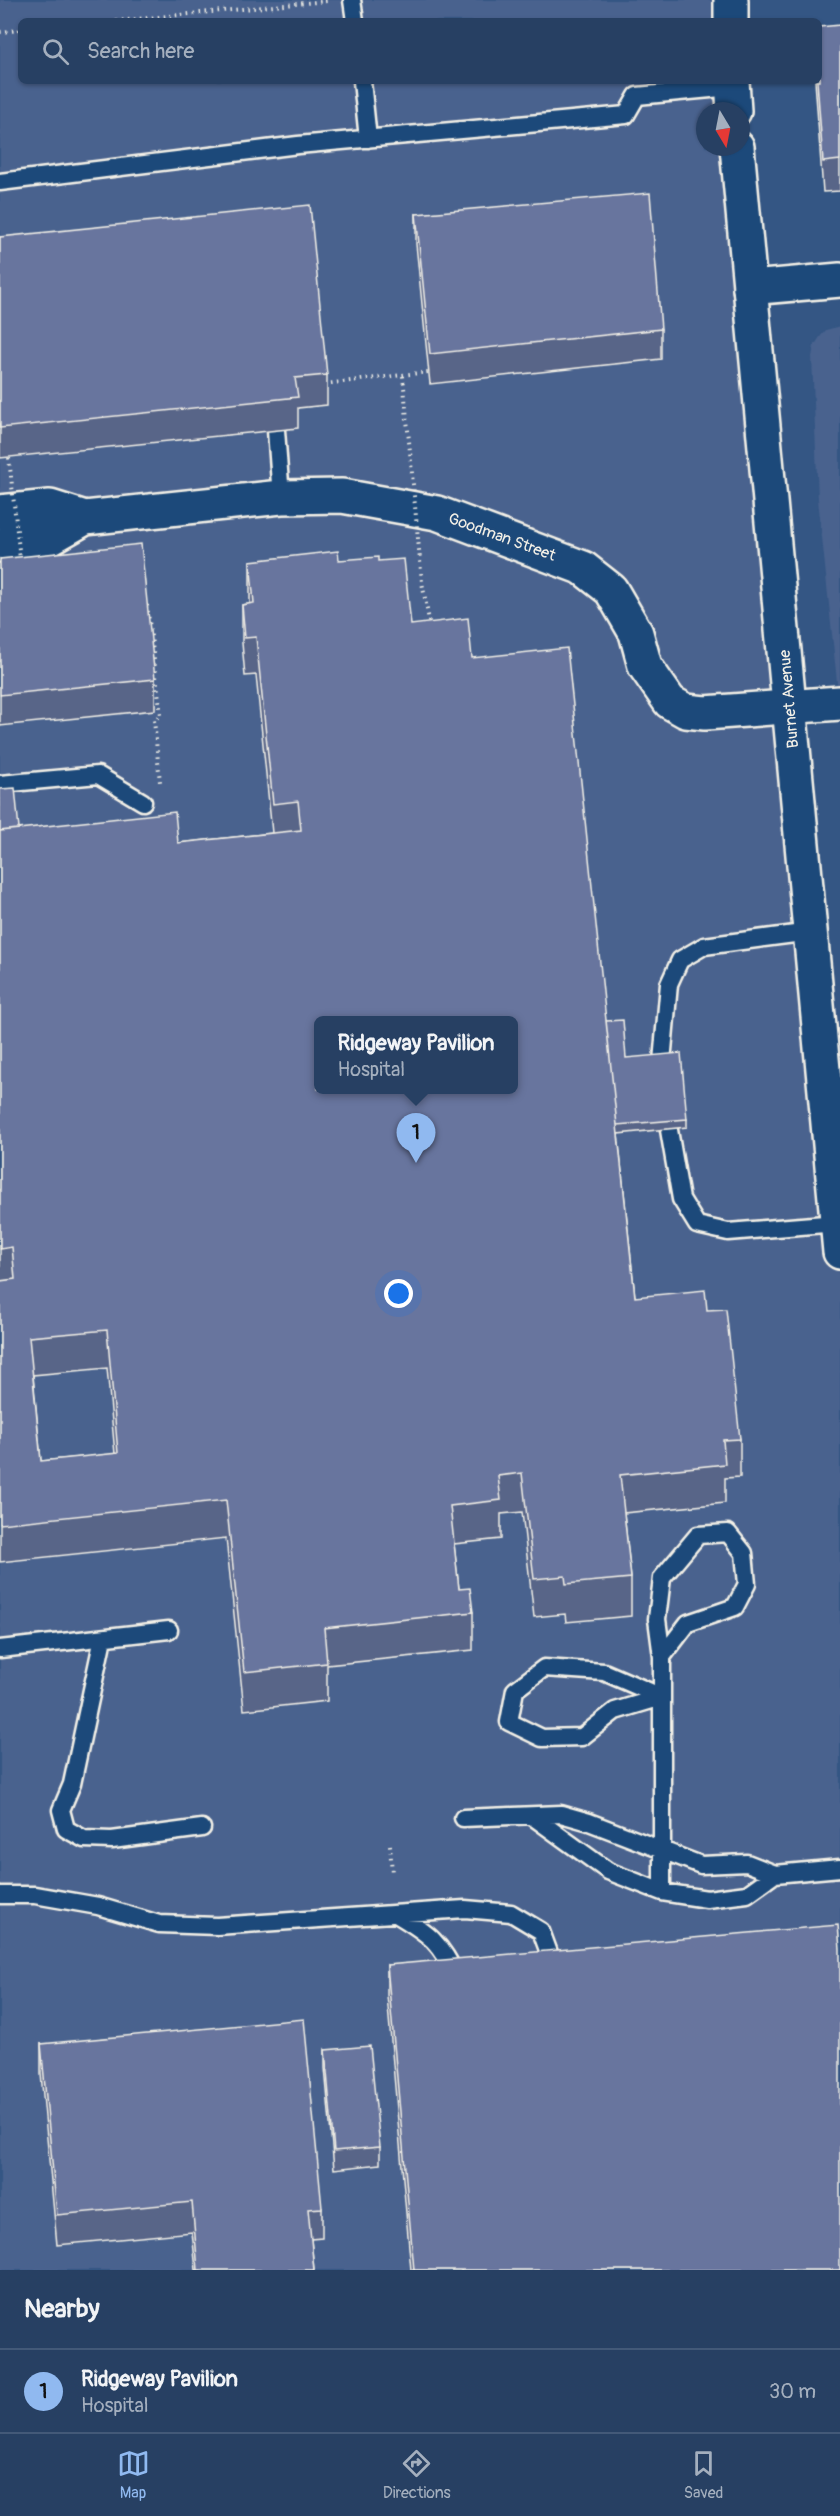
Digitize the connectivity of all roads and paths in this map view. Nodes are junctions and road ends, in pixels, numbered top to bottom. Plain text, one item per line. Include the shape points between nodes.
1 (336, 0) edge
2 (352, 0) edge
3 (731, 0) edge
4 (147, 18) edge
5 (355, 18) edge
6 (731, 18) edge
7 (18, 30) edge
8 (0, 32) edge
9 (362, 84) edge
10 (733, 93) edge
11 (368, 139) junction
12 (738, 156) edge
13 (0, 182) edge
14 (840, 280) edge
15 (750, 288) junction
16 (428, 372) edge
17 (403, 376) junction
18 (325, 384) edge
19 (276, 430) dead end
20 (9, 458) dead end
21 (281, 497) junction
22 (0, 512) edge
23 (85, 518) junction
24 (10, 554) edge
25 (146, 597) edge
26 (430, 627) edge
27 (840, 702) edge
28 (790, 707) junction
29 (0, 784) edge
30 (160, 786) dead end
31 (143, 802) dead end
32 (810, 932) junction
33 (662, 1062) edge
34 (669, 1130) edge
35 (839, 1237) edge
36 (169, 1630) dead end
37 (103, 1638) junction
38 (0, 1649) edge
39 (662, 1657) junction
40 (662, 1697) junction
41 (532, 1816) junction
42 (463, 1818) dead end
43 (202, 1828) dead end
44 (390, 1845) dead end
45 (663, 1850) junction
46 (840, 1868) edge
47 (392, 1873) dead end
48 (775, 1874) junction
49 (662, 1892) junction
50 (0, 1895) edge
51 (396, 1914) junction
52 (553, 1980) edge
53 (463, 1989) edge

1 - 4 path
2 - 5 lane
3 - 6 street
7 - 8 path
9 - 11 lane
10 - 11 lane via 637,96 626,115
11 - 13 lane
12 - 15 street, Burnet Avenue
14 - 15 street
15 - 28 street, Burnet Avenue
16 - 17 path
17 - 18 path
17 - 26 path, bridge via 422,582
19 - 21 lane
20 - 24 path, bridge
21 - 23 street, Goodman Street
21 - 28 street, Goodman Street via 342,496 437,513 583,568 611,590 636,633 645,666 670,702 686,711 705,713
22 - 23 street, Goodman Street via 50,507
23 - 24 street, Goodman Street
25 - 30 path via 161,715 154,720
27 - 28 street, Goodman Street
28 - 32 street, Burnet Avenue
29 - 31 lane via 98,775
32 - 33 lane via 704,946 680,960 669,984
32 - 35 street, Burnet Avenue
34 - 35 lane via 681,1199 698,1225 728,1232
36 - 37 lane
37 - 38 lane
37 - 43 lane via 72,1784 61,1810 66,1828 84,1839 112,1840
39 - 39 lane via 687,1623 735,1607 747,1584 744,1553 728,1533 698,1535 662,1578 657,1619
39 - 40 lane
40 - 40 lane via 604,1672 544,1668 515,1690 509,1722 542,1738 582,1737 615,1711
40 - 45 lane
41 - 42 lane
41 - 45 lane via 561,1814
41 - 49 lane via 608,1871
44 - 47 path
45 - 48 lane via 701,1865 747,1863
45 - 49 lane
46 - 48 lane
48 - 49 lane via 747,1894 707,1899
50 - 51 lane via 35,1895 87,1904 159,1924 217,1926
51 - 52 lane via 465,1909 512,1913 541,1931 552,1961
51 - 53 lane via 428,1932 449,1960

